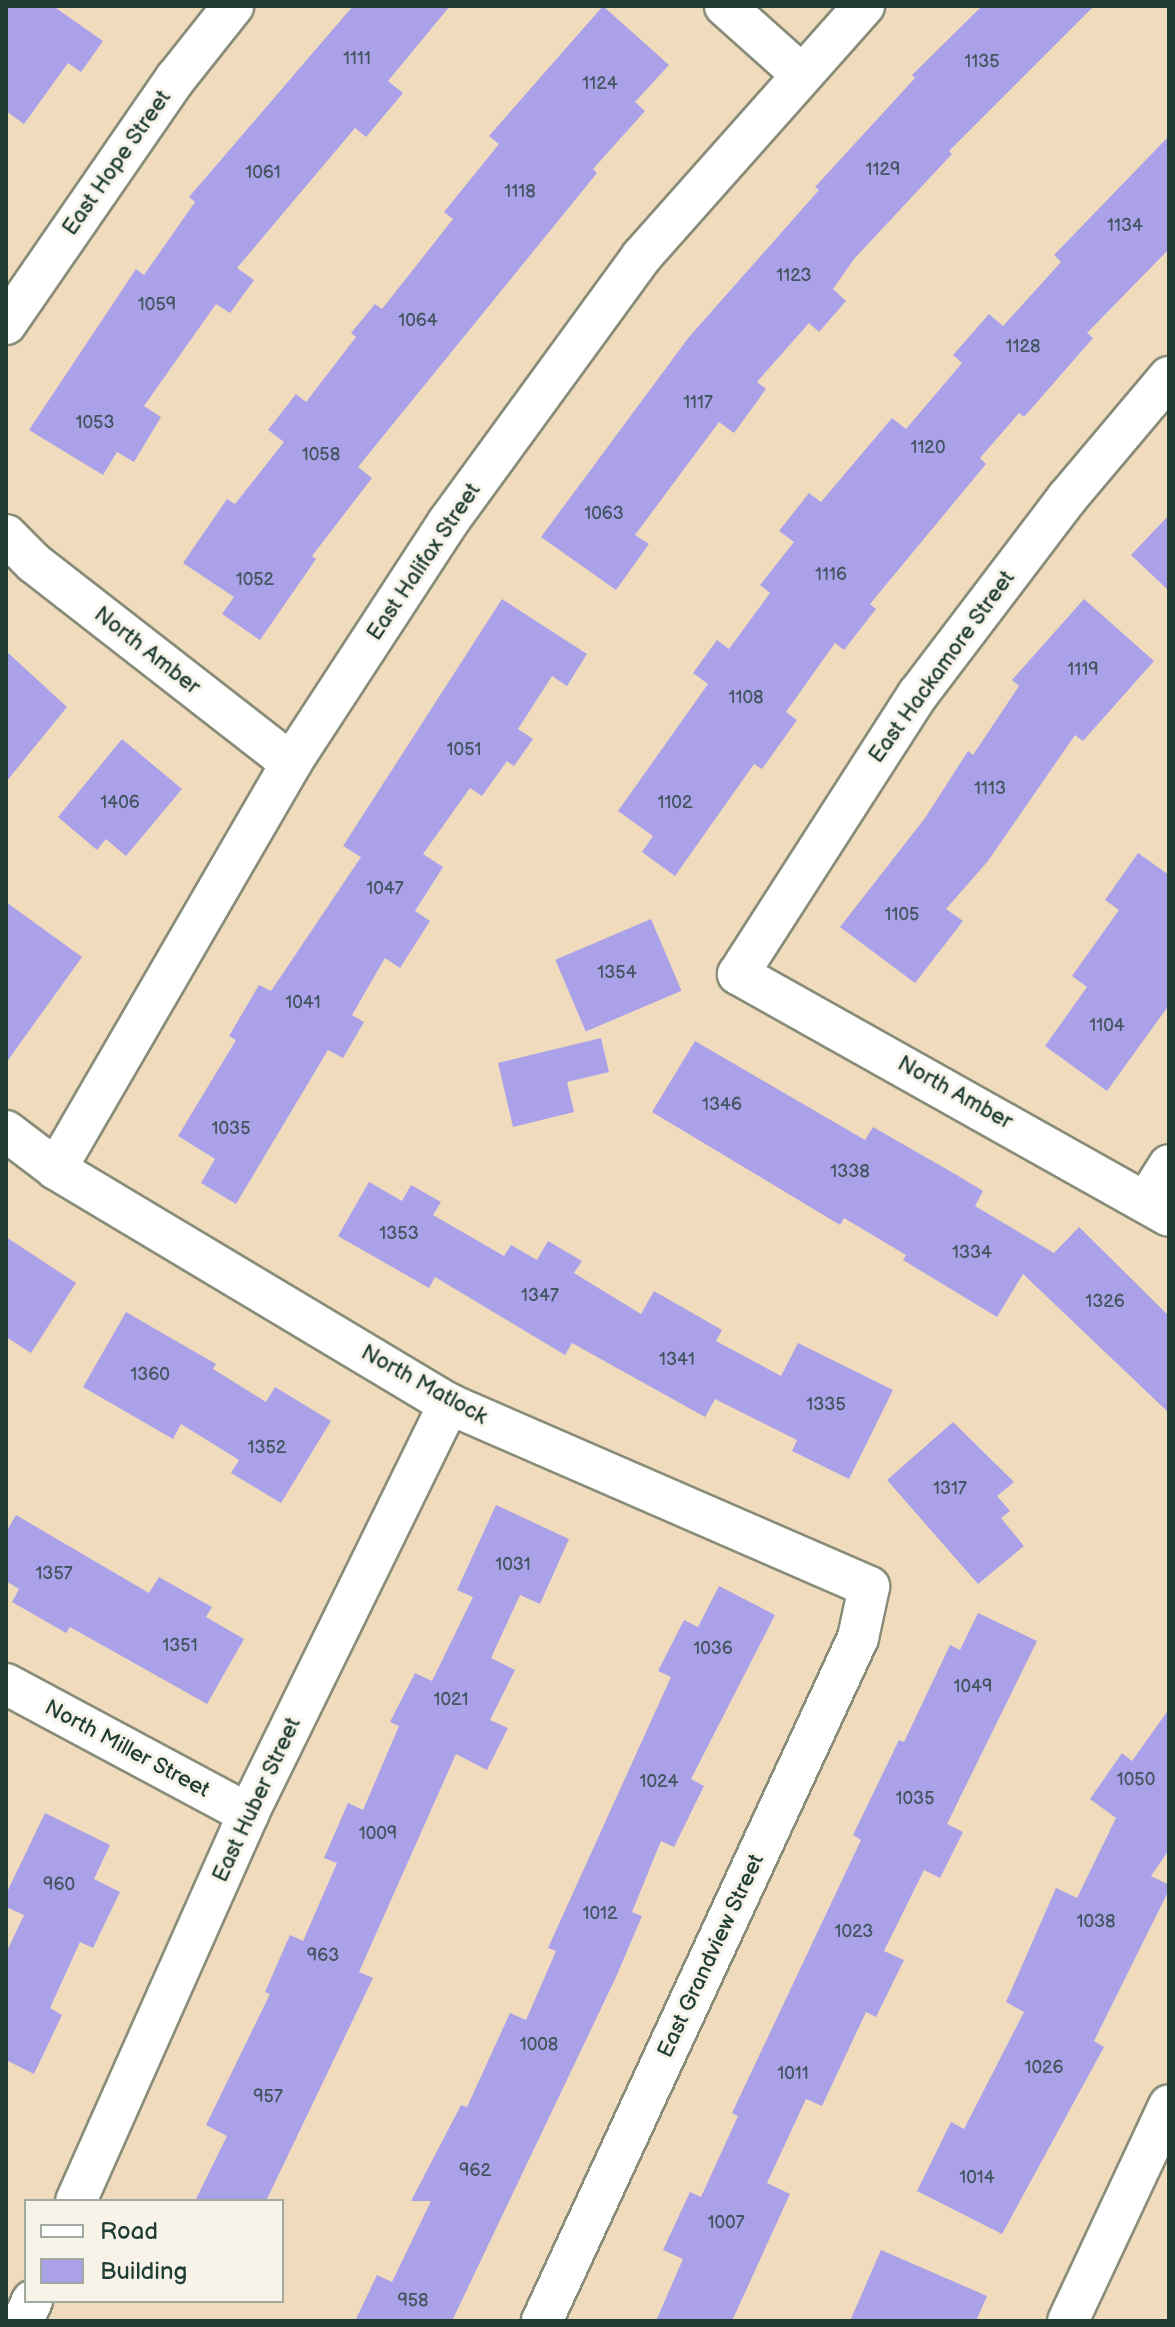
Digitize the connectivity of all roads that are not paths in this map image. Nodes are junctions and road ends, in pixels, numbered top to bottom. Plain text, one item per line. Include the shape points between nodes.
1 (233, 6) edge
2 (725, 6) edge
3 (864, 6) edge
4 (801, 74) junction
5 (6, 324) edge
6 (1169, 377) edge
7 (6, 535) edge
8 (291, 763) junction
9 (738, 974) joint
10 (6, 1131) edge
11 (1169, 1165) edge
12 (56, 1169) junction
13 (1158, 1208) edge
14 (449, 1404) junction
15 (869, 1587) joint
16 (6, 1684) edge
17 (248, 1814) junction
18 (1169, 2105) edge
19 (77, 2199) edge
20 (542, 2321) edge
21 (1068, 2321) edge

1 - 5 street, East Hope Street via 176,78
2 - 4 street
3 - 4 street, East Halifax Street
4 - 8 street, East Halifax Street via 641,257 448,522
6 - 9 street, East Hackamore Street via 1067,498 918,694
7 - 8 street, North Amber via 34,563
8 - 12 street, East Halifax Street
9 - 13 street, North Amber
10 - 12 street, North Matlock
11 - 13 street
12 - 14 street, North Matlock
14 - 15 street, North Matlock
14 - 17 street, East Huber Street
15 - 20 street, East Grandview Street via 858,1638
16 - 17 street, North Miller Street
17 - 19 street, East Huber Street
18 - 21 street

